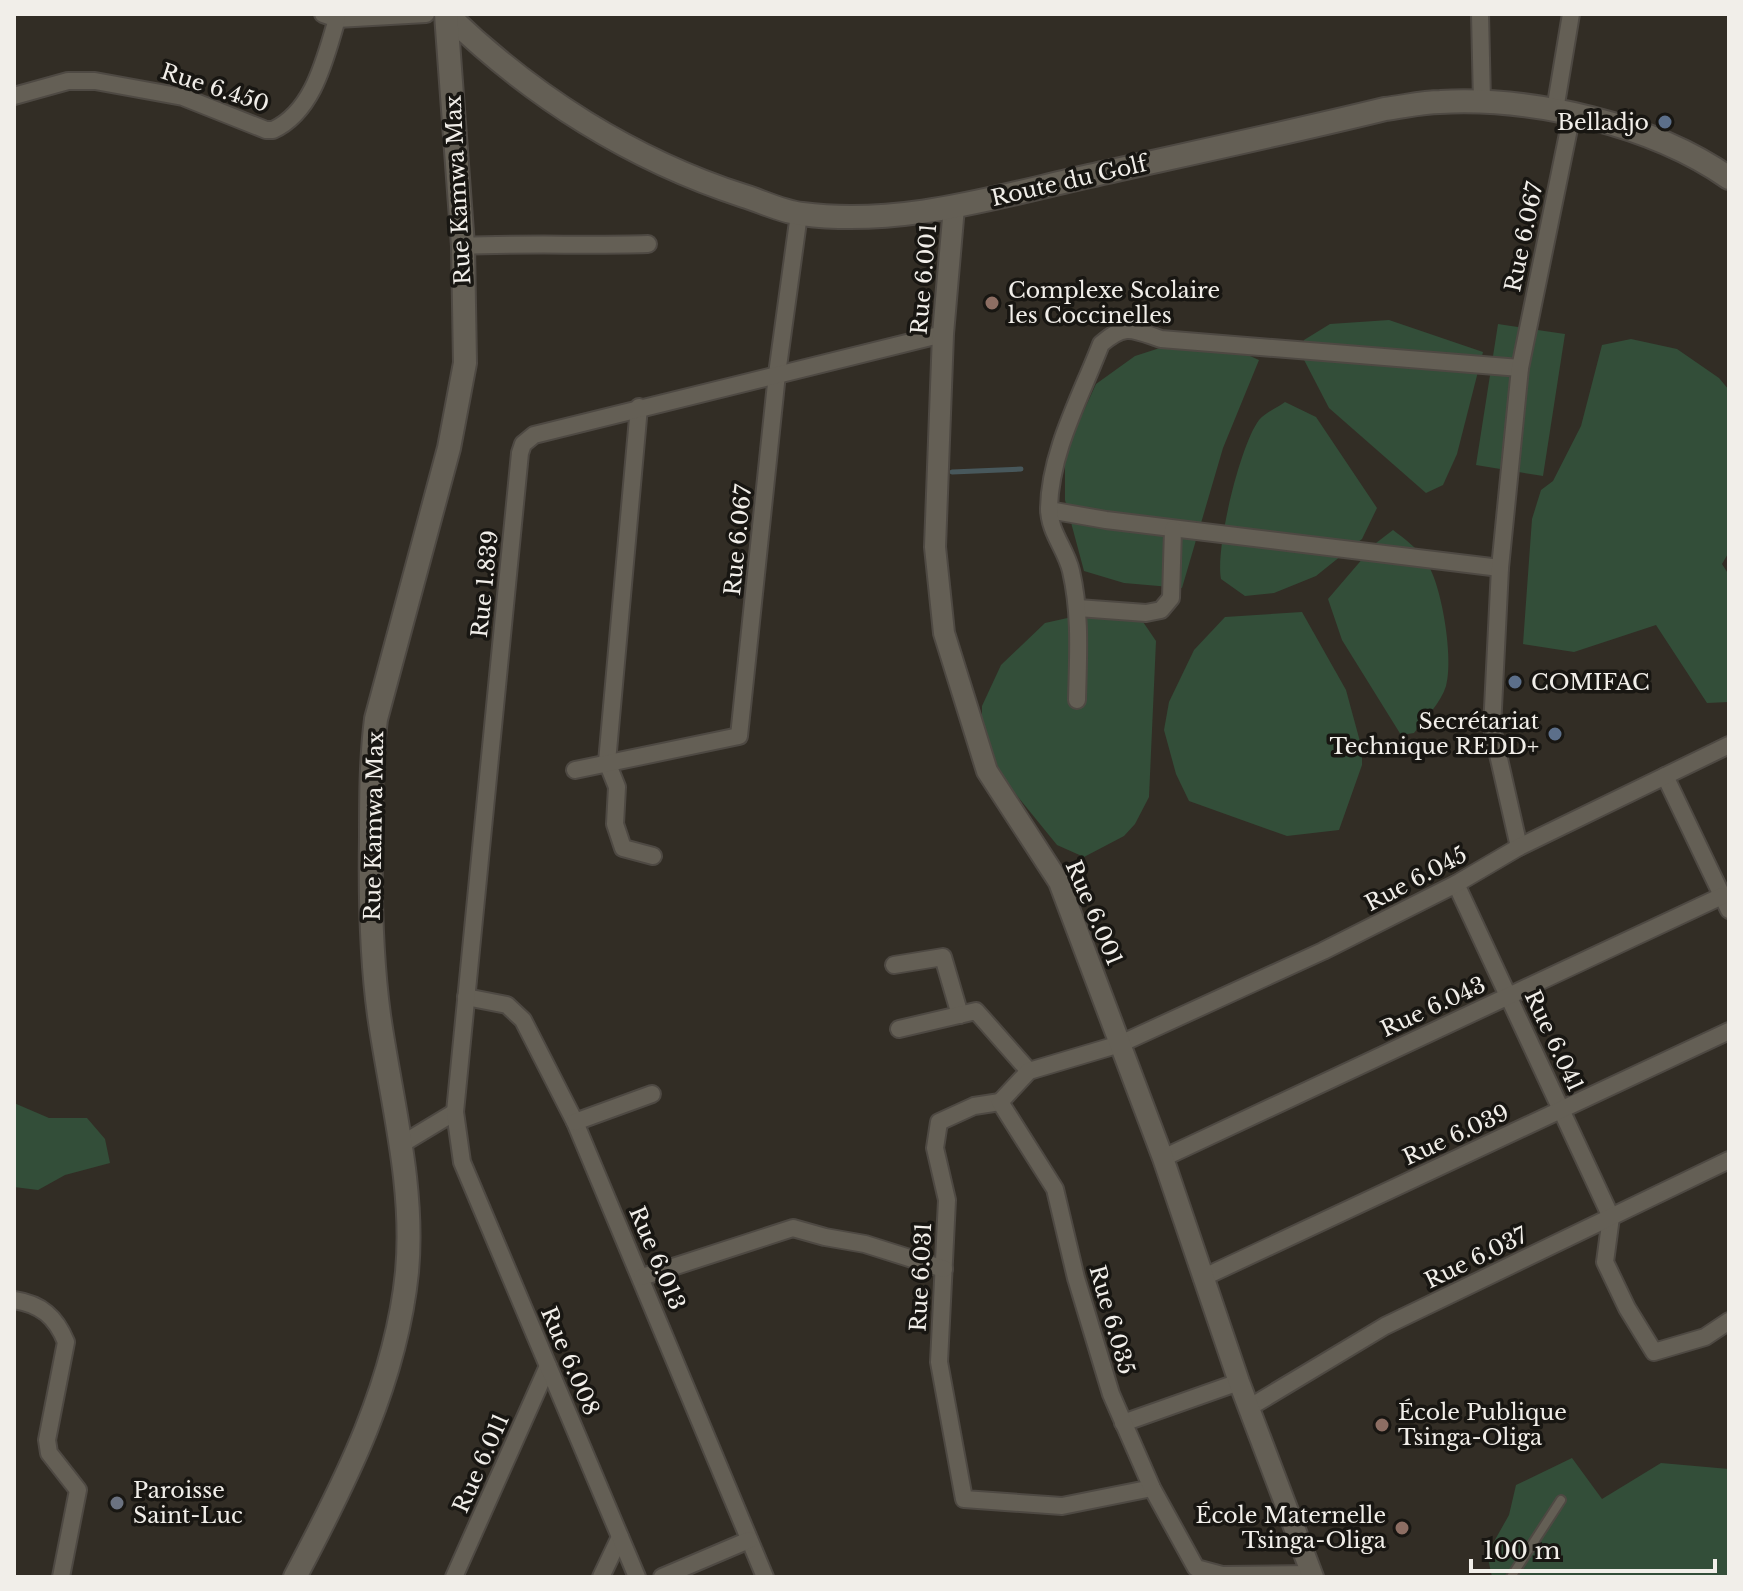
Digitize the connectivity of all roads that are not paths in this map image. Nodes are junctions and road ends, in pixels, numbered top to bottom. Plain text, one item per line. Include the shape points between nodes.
1 (426, 14) edge
2 (446, 14) edge
3 (1480, 14) edge
4 (1571, 14) edge
5 (330, 16) edge
6 (14, 96) edge
7 (1482, 102) junction
8 (1563, 112) junction
9 (1729, 178) edge
10 (954, 207) junction
11 (799, 214) junction
12 (648, 244) dead end
13 (463, 246) junction
14 (943, 334) junction
15 (1520, 368) junction
16 (777, 374) junction
17 (639, 407) junction
18 (1049, 510) junction
19 (1173, 529) junction
20 (1500, 568) junction
21 (1078, 608) junction
22 (1077, 700) dead end
23 (1729, 745) edge
24 (607, 762) junction
25 (575, 770) dead end
26 (1665, 776) junction
27 (1519, 847) junction
28 (653, 856) dead end
29 (1456, 884) junction
30 (1726, 903) edge
31 (894, 965) dead end
32 (1509, 996) junction
33 (466, 997) junction
34 (960, 1015) junction
35 (899, 1029) dead end
36 (1729, 1031) edge
37 (1120, 1044) junction
38 (1029, 1071) junction
39 (652, 1094) dead end
40 (1000, 1102) junction
41 (1561, 1110) junction
42 (455, 1112) junction
43 (575, 1122) junction
44 (402, 1144) junction
45 (1163, 1158) junction
46 (1729, 1160) edge
47 (462, 1162) joint
48 (1611, 1217) junction
49 (944, 1269) junction
50 (642, 1277) junction
51 (1202, 1278) junction
52 (14, 1300) edge
53 (1729, 1321) edge
54 (548, 1366) junction
55 (1239, 1382) junction
56 (1250, 1407) junction
57 (1123, 1423) junction
58 (1152, 1488) junction
59 (1561, 1500) dead end
60 (620, 1537) junction
61 (749, 1540) junction
62 (1313, 1576) edge
63 (61, 1577) edge
64 (295, 1577) edge
65 (454, 1577) edge
66 (601, 1577) edge
67 (637, 1577) edge
68 (662, 1577) edge
69 (765, 1577) edge
70 (1511, 1577) edge

1 - 5 street
2 - 11 main road, Route du Golf via 484,50 588,126 717,188
2 - 13 main road, Rue Kamwa Max
3 - 7 street
4 - 8 street, Rue 6.067
5 - 6 street, Rue 6.450 via 319,76 309,95 273,130 183,97 95,81 68,81
7 - 8 main road, Route du Golf
7 - 10 main road, Route du Golf via 1385,109
8 - 9 main road, Route du Golf via 1666,144
8 - 15 street, Rue 6.067
10 - 11 main road, Route du Golf via 879,217
10 - 14 street, Rue 6.001
11 - 16 street, Rue 6.067
12 - 13 street
13 - 44 main road, Rue Kamwa Max via 465,363 459,399 372,751 370,909 379,1013
14 - 16 street, Rue 1.839
14 - 37 street, Rue 6.001 via 935,547 944,633 987,771 1059,882
15 - 18 street via 1116,331 1101,344 1055,460
15 - 20 street, Rue 6.067
16 - 17 street, Rue 1.839
16 - 24 street, Rue 6.067 via 739,736
17 - 24 street
17 - 33 street, Rue 1.839 via 534,435 520,453
18 - 19 street
18 - 21 street via 1054,536 1070,566
19 - 20 street
19 - 21 street via 1171,598 1161,610
20 - 27 street, Rue 6.067 via 1492,728
21 - 22 street
23 - 26 street, Rue 6.045
24 - 25 street, Rue 6.067
24 - 28 street via 617,787 615,824 623,848
26 - 27 street, Rue 6.045
26 - 30 street
27 - 29 street, Rue 6.045
29 - 32 street, Rue 6.041
29 - 37 street, Rue 6.045
30 - 32 street, Rue 6.043
31 - 34 street via 943,957
32 - 41 street, Rue 6.041
32 - 45 street, Rue 6.043
33 - 42 street, Rue 1.839
33 - 43 street, Rue 6.013 via 507,1005 523,1020
34 - 35 street
34 - 38 street via 976,1011
36 - 41 street, Rue 6.039
37 - 38 street
37 - 45 street, Rue 6.001
38 - 40 street
39 - 43 street
40 - 49 street, Rue 6.031 via 974,1106 939,1122 935,1148 947,1200
40 - 57 street, Rue 6.035 via 1055,1189 1080,1293
41 - 48 street, Rue 6.041
41 - 51 street, Rue 6.039
42 - 44 street
42 - 47 street, Rue 1.839
43 - 50 street, Rue 6.013
44 - 64 main road, Rue Kamwa Max via 409,1227 401,1317 381,1396
45 - 51 street, Rue 6.001
46 - 48 street, Rue 6.037
47 - 54 street, Rue 6.008
48 - 53 street via 1605,1262 1654,1352 1705,1337
48 - 56 street, Rue 6.037 via 1385,1326
49 - 50 street via 793,1228
49 - 58 street, Rue 6.031 via 939,1362 964,1499 1062,1506
50 - 61 street, Rue 6.013
51 - 55 street, Rue 6.001
52 - 63 street via 30,1302 51,1316 66,1342 47,1440 49,1453 78,1490
54 - 60 street, Rue 6.008
54 - 65 street, Rue 6.011
55 - 56 street, Rue 6.001
55 - 57 street
56 - 62 street, Rue 6.001
57 - 58 street, Rue 6.035
58 - 62 street, Rue 6.035 via 1196,1568 1222,1575
59 - 70 lane
60 - 66 street
60 - 67 street, Rue 6.008
61 - 68 street
61 - 69 street, Rue 6.013

